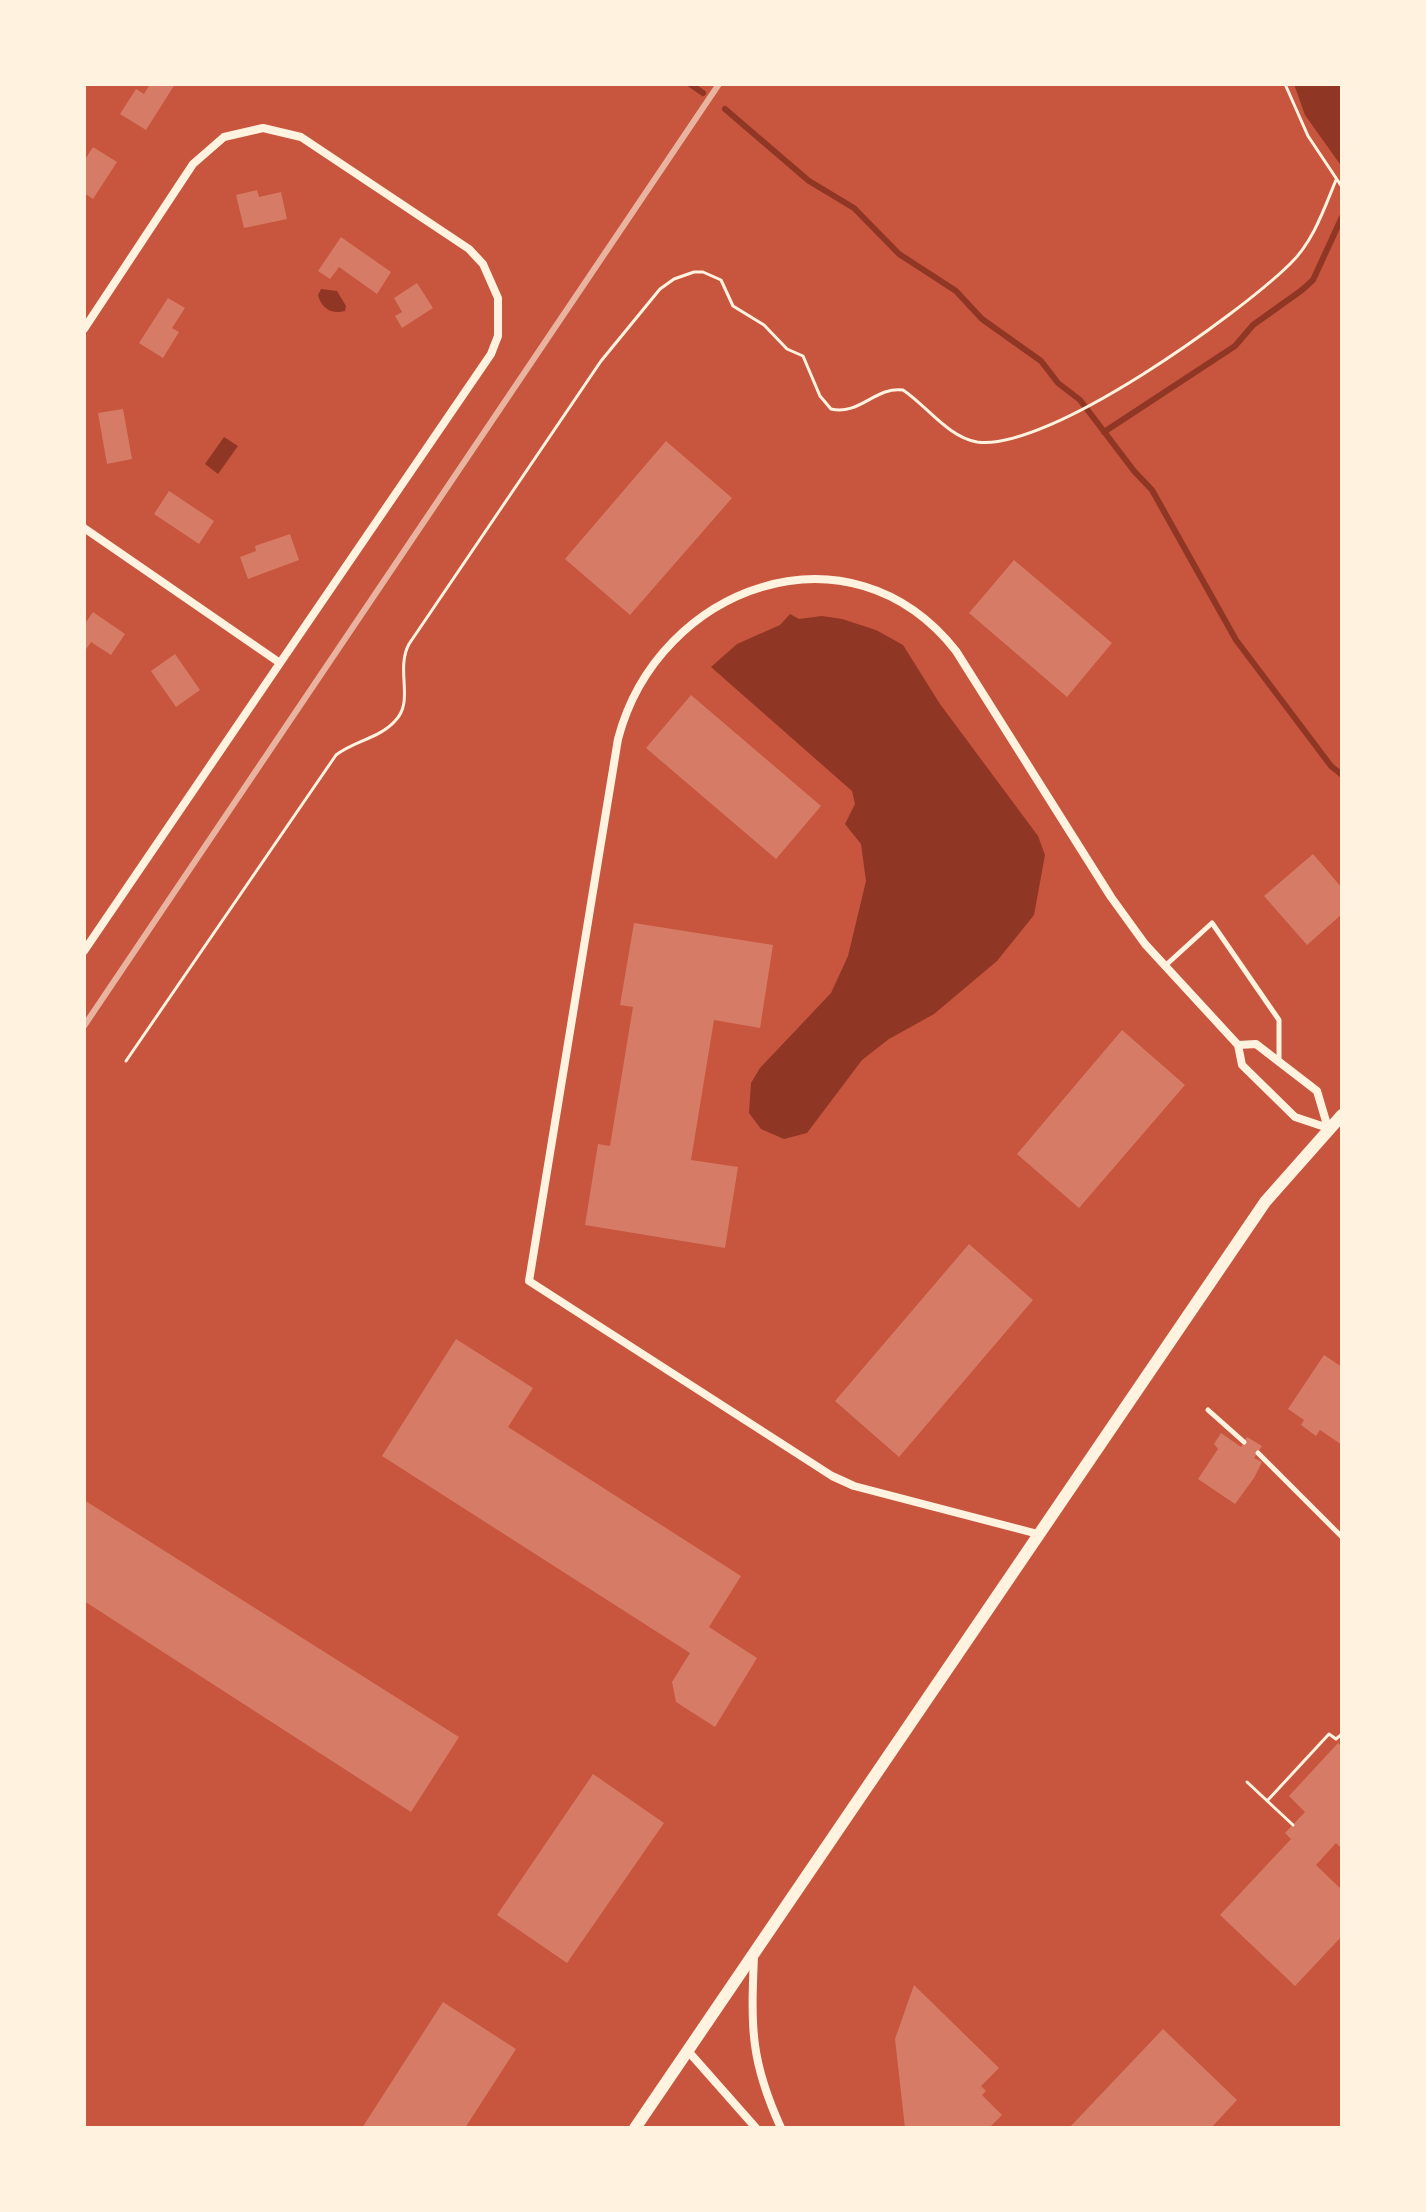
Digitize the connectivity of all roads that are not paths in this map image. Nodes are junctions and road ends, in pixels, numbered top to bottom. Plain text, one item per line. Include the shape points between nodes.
1 (84, 329) edge
2 (84, 528) edge
3 (280, 663) junction
4 (84, 951) edge
5 (1166, 965) junction
6 (1238, 1045) junction
7 (1279, 1061) junction
8 (1342, 1115) edge
9 (1328, 1128) junction
10 (1208, 1410) dead end
11 (1244, 1442) dead end
12 (1258, 1453) dead end
13 (1038, 1534) junction
14 (1342, 1537) edge
15 (754, 1955) junction
16 (688, 2051) junction
17 (635, 2128) edge
18 (756, 2128) edge
19 (781, 2128) edge

1 - 3 street via 193,164 208,147 245,129 284,130 301,137 469,249 493,281 500,316 491,354
2 - 3 street
3 - 4 street
5 - 6 street
5 - 7 lane via 1212,923 1279,1020
5 - 13 street via 1111,897 956,651 929,621 900,600 874,588 821,577 764,588 706,612 684,629 635,690 616,752 529,1281 832,1476
6 - 7 street via 1256,1044
6 - 9 street via 1242,1065 1295,1117
7 - 9 street via 1317,1091
8 - 9 street
9 - 13 street via 1265,1202
10 - 11 lane
12 - 14 lane
13 - 15 street
15 - 16 street
15 - 19 street via 753,2047 759,2078
16 - 17 street
16 - 18 street

